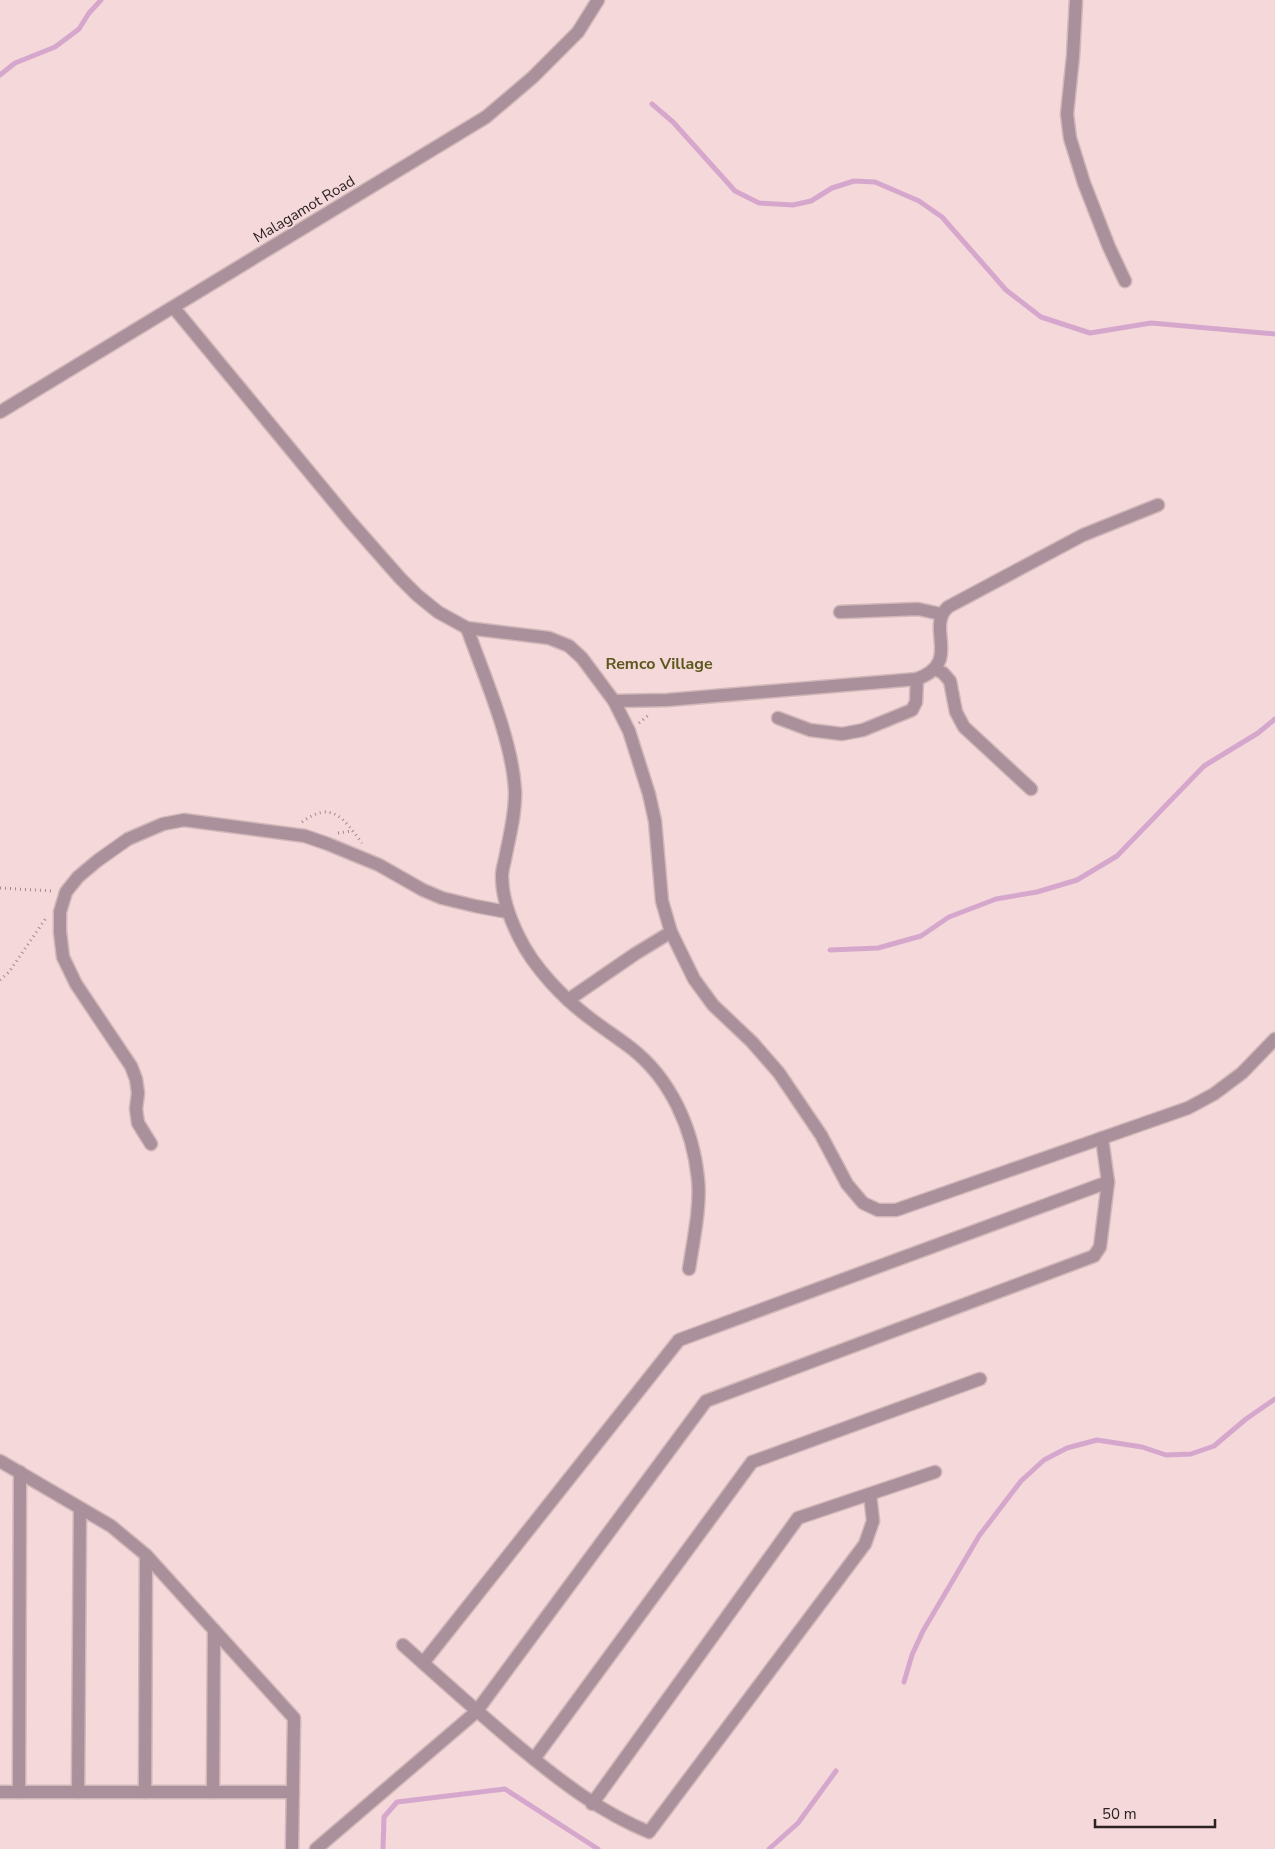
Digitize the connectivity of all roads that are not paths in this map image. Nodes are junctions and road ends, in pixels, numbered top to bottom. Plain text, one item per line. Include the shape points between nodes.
1 (598, 0) edge
2 (1076, 0) edge
3 (1125, 281) dead end
4 (174, 308) junction
5 (0, 412) edge
6 (1158, 505) dead end
7 (840, 612) dead end
8 (941, 614) junction
9 (467, 628) junction
10 (935, 669) junction
11 (917, 679) junction
12 (614, 701) junction
13 (778, 718) dead end
14 (1031, 788) dead end
15 (508, 912) junction
16 (671, 932) junction
17 (568, 1000) junction
18 (1275, 1038) edge
19 (1102, 1138) junction
20 (151, 1144) dead end
21 (1108, 1182) junction
22 (688, 1269) dead end
23 (980, 1379) dead end
24 (0, 1460) edge
25 (20, 1472) junction
26 (935, 1472) dead end
27 (870, 1494) junction
28 (80, 1508) junction
29 (146, 1555) junction
30 (214, 1630) junction
31 (403, 1645) dead end
32 (423, 1663) junction
33 (476, 1712) junction
34 (534, 1759) junction
35 (0, 1792) edge
36 (19, 1792) junction
37 (78, 1792) junction
38 (145, 1792) junction
39 (213, 1792) junction
40 (293, 1792) junction
41 (592, 1804) junction
42 (292, 1849) edge
43 (316, 1849) edge

1 - 4 street, Malagamot Road via 578,32 533,77 486,117
2 - 3 street via 1067,114 1070,138 1091,201
4 - 5 street, Malagamot Road
4 - 9 street via 400,578 438,612
6 - 8 street via 1046,553 948,606
7 - 8 street via 918,609
8 - 10 street via 942,651
9 - 12 street via 549,638 569,646
9 - 15 street via 511,760 515,792 502,876
10 - 11 street
10 - 14 street via 950,680 956,712 964,726
11 - 12 street via 667,700
11 - 13 street via 916,702 912,710 863,730 827,733
12 - 16 street via 629,731 649,794 655,821 662,901
15 - 17 street via 520,940 543,973
15 - 20 street via 442,898 379,865 328,844 288,833 184,820 163,824 120,844 97,861 66,892 60,912 60,932 63,957 76,984 131,1066 138,1093 138,1123
16 - 17 street
16 - 19 street via 694,979 713,1005 779,1073 821,1135 847,1184 863,1204 878,1210 896,1210
17 - 22 street via 659,1074 676,1102 689,1132 698,1180
18 - 19 street via 1242,1074 1214,1094 1188,1108
19 - 21 street
21 - 32 street via 679,1340
21 - 33 street via 1100,1247 1094,1256 706,1401
23 - 34 street via 752,1462
24 - 25 street
25 - 28 street
25 - 36 street
26 - 27 street
27 - 41 street via 798,1518
27 - 41 street via 873,1521 865,1544 649,1832
28 - 29 street via 111,1526
28 - 37 street
29 - 30 street
29 - 38 street
30 - 39 street
30 - 40 street via 294,1718
31 - 32 street
32 - 33 street
33 - 34 street
33 - 43 street
34 - 41 street
35 - 36 street
36 - 37 street
37 - 38 street
38 - 39 street
39 - 40 street
40 - 42 street

